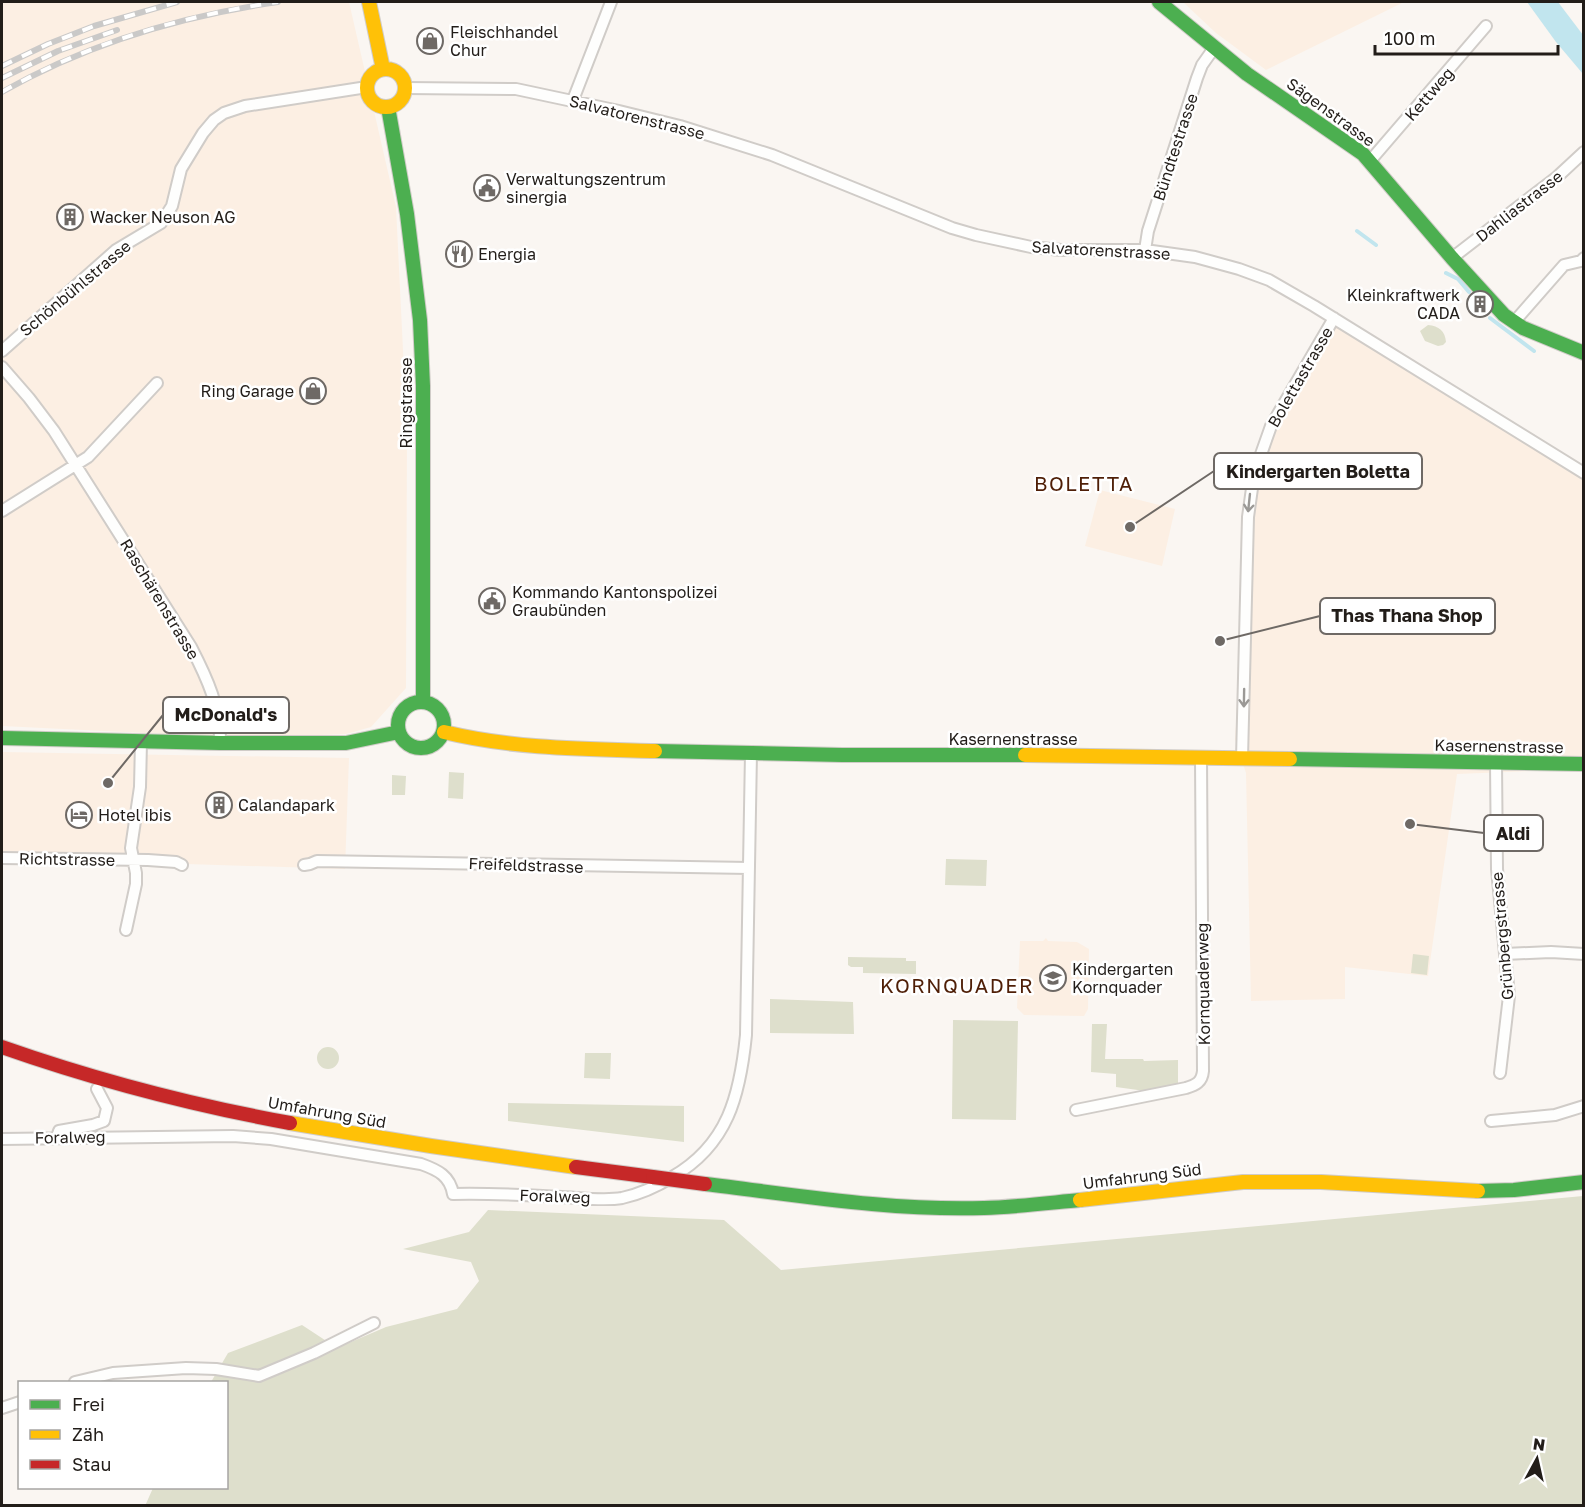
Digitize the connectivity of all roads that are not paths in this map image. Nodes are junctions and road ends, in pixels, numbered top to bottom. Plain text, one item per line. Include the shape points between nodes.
1 (369, 2) edge
2 (611, 2) edge
3 (1159, 2) edge
4 (1486, 26) dead end
5 (1214, 48) junction
6 (383, 69) junction
7 (366, 87) junction
8 (405, 88) junction
9 (573, 100) junction
10 (388, 107) junction
11 (1584, 152) edge
12 (1370, 161) junction
13 (1145, 250) junction
14 (1452, 258) junction
15 (1584, 258) edge
16 (1334, 318) junction
17 (1514, 322) junction
18 (2, 351) edge
19 (1584, 353) edge
20 (2, 367) edge
21 (156, 383) dead end
22 (76, 465) junction
23 (1584, 473) edge
24 (2, 511) edge
25 (423, 701) junction
26 (399, 732) junction
27 (444, 732) junction
28 (2, 738) edge
29 (141, 742) junction
30 (220, 743) junction
31 (751, 753) junction
32 (1201, 758) junction
33 (1242, 758) junction
34 (1496, 763) junction
35 (1584, 764) edge
36 (2, 858) edge
37 (133, 860) junction
38 (182, 865) dead end
39 (304, 865) dead end
40 (749, 868) junction
41 (126, 930) dead end
42 (1505, 954) junction
43 (1584, 954) edge
44 (2, 1047) edge
45 (1500, 1073) dead end
46 (97, 1089) dead end
47 (1584, 1106) edge
48 (1076, 1110) dead end
49 (1491, 1121) dead end
50 (57, 1137) junction
51 (2, 1139) edge
52 (1584, 1182) edge
53 (374, 1323) dead end
54 (83, 1381) edge
55 (18, 1403) edge
56 (2, 1408) edge

1 - 6 main road
2 - 9 street
3 - 5 main road, Sägenstrasse
4 - 12 street, Kettweg
5 - 12 main road, Sägenstrasse
5 - 13 street, Bündtestrasse via 1197,78
6 - 7 main road via 372,75
6 - 8 main road via 398,74
7 - 10 main road via 371,100
7 - 18 street, Schönbühlstrasse via 244,106 219,116 203,133 181,169 172,207 164,220 116,250
8 - 9 street, Salvatorenstrasse via 499,88
8 - 10 main road via 400,101
9 - 13 street, Salvatorenstrasse via 727,140 976,236 1061,250
10 - 25 main road, Ringstrasse via 420,320
11 - 14 street, Dahliastrasse
12 - 14 main road, Sägenstrasse
13 - 16 street, Salvatorenstrasse via 1195,256 1239,269 1269,280
14 - 17 main road, Sägenstrasse
15 - 17 street via 1564,265
16 - 23 street, Salvatorenstrasse
16 -> 33 street, Bolettastrasse via 1276,417 1254,474 1248,517
17 - 19 main road, Sägenstrasse
20 - 22 street, Raschärenstrasse via 40,412
21 - 22 street via 88,457
22 - 24 street
22 - 30 street, Raschärenstrasse via 196,656 215,702
25 - 26 main road via 410,704 401,713
25 - 27 main road via 441,712
26 - 27 main road via 409,745 425,748 440,740
26 - 30 main road via 346,743
27 - 31 main road, Kasernenstrasse via 545,748
28 - 29 main road
29 - 30 main road
29 - 37 street
31 - 32 main road, Kasernenstrasse
31 - 40 street, Foralweg
32 - 33 main road, Kasernenstrasse
32 - 48 street, Kornquaderweg via 1202,1078 1186,1088
33 - 34 main road, Kasernenstrasse
34 - 35 main road, Kasernenstrasse
34 - 42 street, Grünbergstrasse via 1497,869
36 - 37 street, Richtstrasse
37 - 38 street
37 - 41 street via 136,885
39 - 40 street, Freifeldstrasse via 317,861
40 - 50 street, Foralweg via 746,1035 731,1111 705,1153 652,1189 620,1198 453,1194 451,1182 442,1173 421,1164 271,1139
42 - 43 street
42 - 45 street, Grünbergstrasse via 1509,1003
44 - 52 main road, Umfahrung Süd, bridge via 211,1108 653,1177 841,1200 983,1208 1243,1182 1321,1182 1468,1191
46 - 50 street via 107,1108 104,1120 59,1131
47 - 49 street via 1555,1115
50 - 51 street, Foralweg
53 - 54 street via 259,1376 186,1368 113,1373
55 - 56 street

